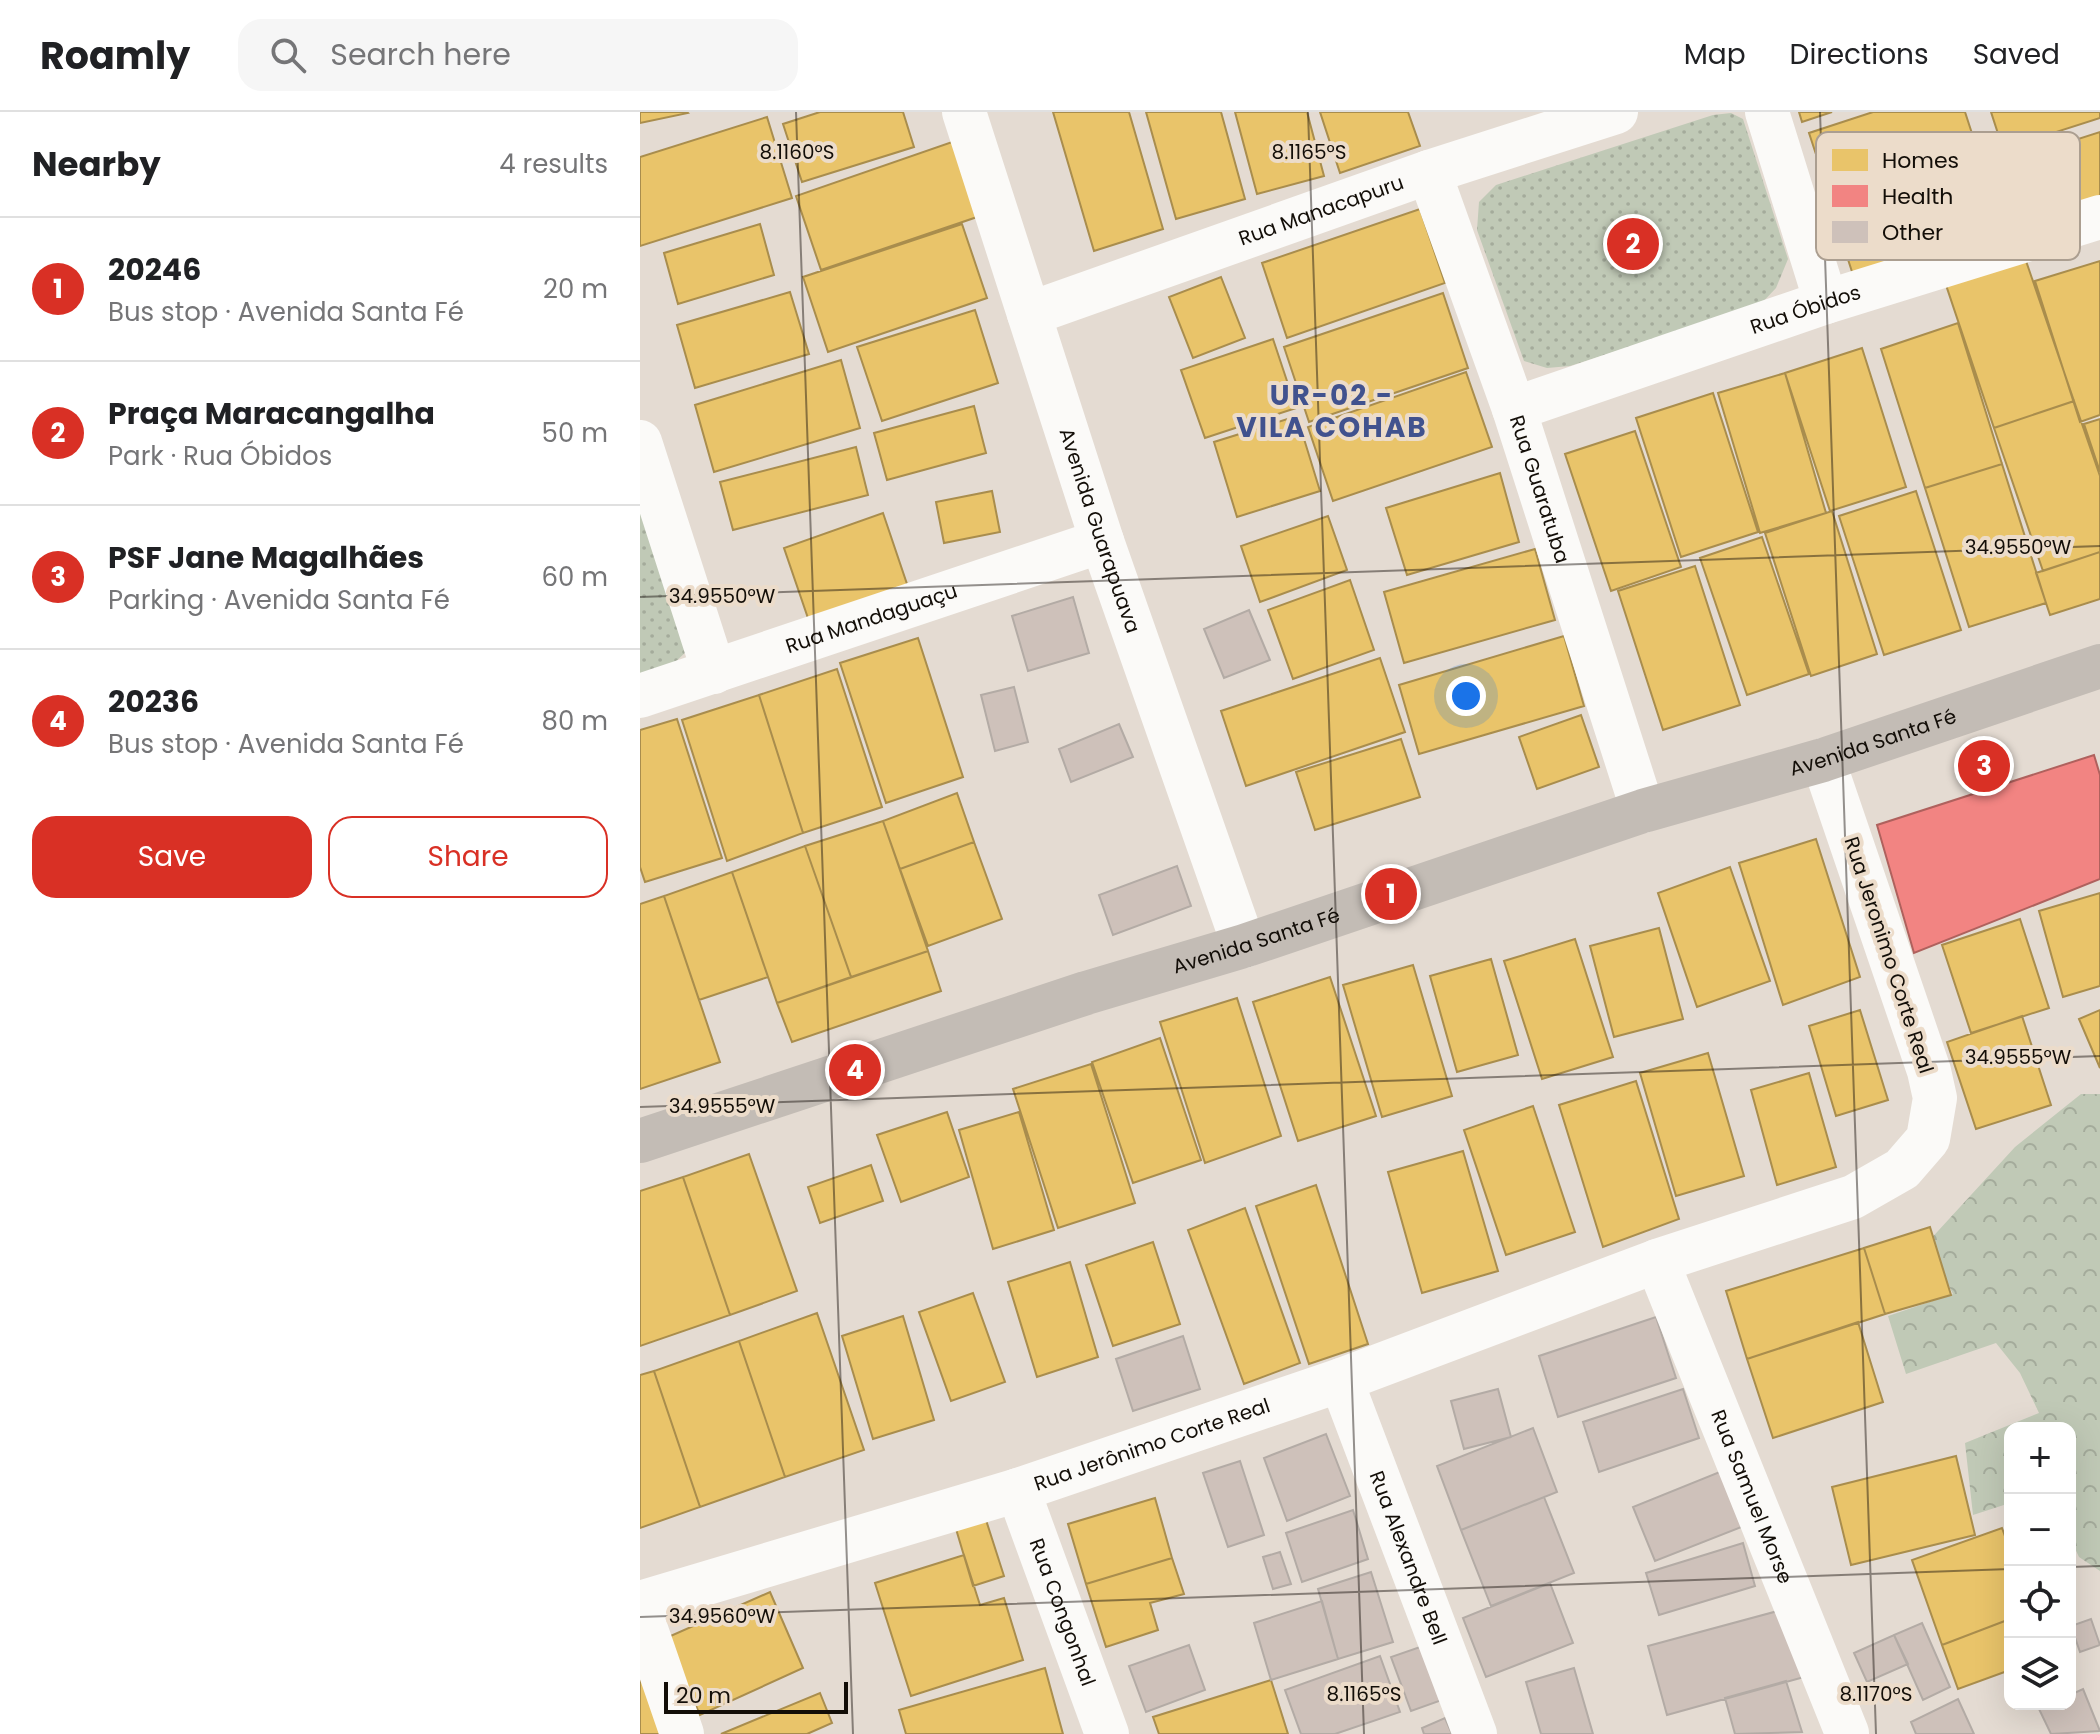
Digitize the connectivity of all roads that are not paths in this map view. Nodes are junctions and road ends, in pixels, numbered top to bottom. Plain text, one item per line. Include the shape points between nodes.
1 (964, 112) edge
2 (1616, 112) edge
3 (1767, 112) edge
4 (1429, 172) junction
5 (2100, 217) edge
6 (2080, 223) edge
7 (1961, 260) edge
8 (1826, 302) junction
9 (1029, 314) junction
10 (1514, 409) junction
11 (640, 442) edge
12 (1102, 541) junction
13 (2100, 666) edge
14 (714, 672) junction
15 (640, 696) edge
16 (1823, 760) junction
17 (1643, 811) junction
18 (1244, 946) junction
19 (640, 1141) edge
20 (1657, 1261) junction
21 (1341, 1380) junction
22 (1018, 1490) junction
23 (640, 1603) edge
24 (640, 1612) edge
25 (1847, 1733) edge
26 (682, 1734) edge
27 (1107, 1734) edge
28 (1475, 1734) edge

1 - 9 street, Avenida Guarapuava
2 - 4 street, Rua Manacapuru
3 - 8 street
4 - 9 street, Rua Manacapuru
4 - 10 street, Rua Guaratuba
5 - 6 street, Rua Óbidos
7 - 8 street, Rua Óbidos
8 - 10 street, Rua Óbidos
9 - 12 street, Avenida Guarapuava
10 - 17 street, Rua Guaratuba
11 - 14 street
12 - 14 street, Rua Mandaguaçu
12 - 18 street, Avenida Guarapuava
13 - 16 main road, Avenida Santa Fé
14 - 15 street, Rua Mandaguaçu
16 - 17 main road, Avenida Santa Fé
16 - 20 street, Rua Jeronimo Corte Real via 1929,1071 1935,1098 1928,1139 1902,1169 1853,1197
17 - 18 main road, Avenida Santa Fé
18 - 19 main road, Avenida Santa Fé
20 - 21 street, Rua Jerônimo Corte Real
20 - 25 street, Rua Samuel Morse
21 - 22 street, Rua Jerônimo Corte Real
21 - 28 street, Rua Alexandre Bell
22 - 23 street, Rua Jerônimo Corte Real
22 - 27 street, Rua Congonhal
24 - 26 street

